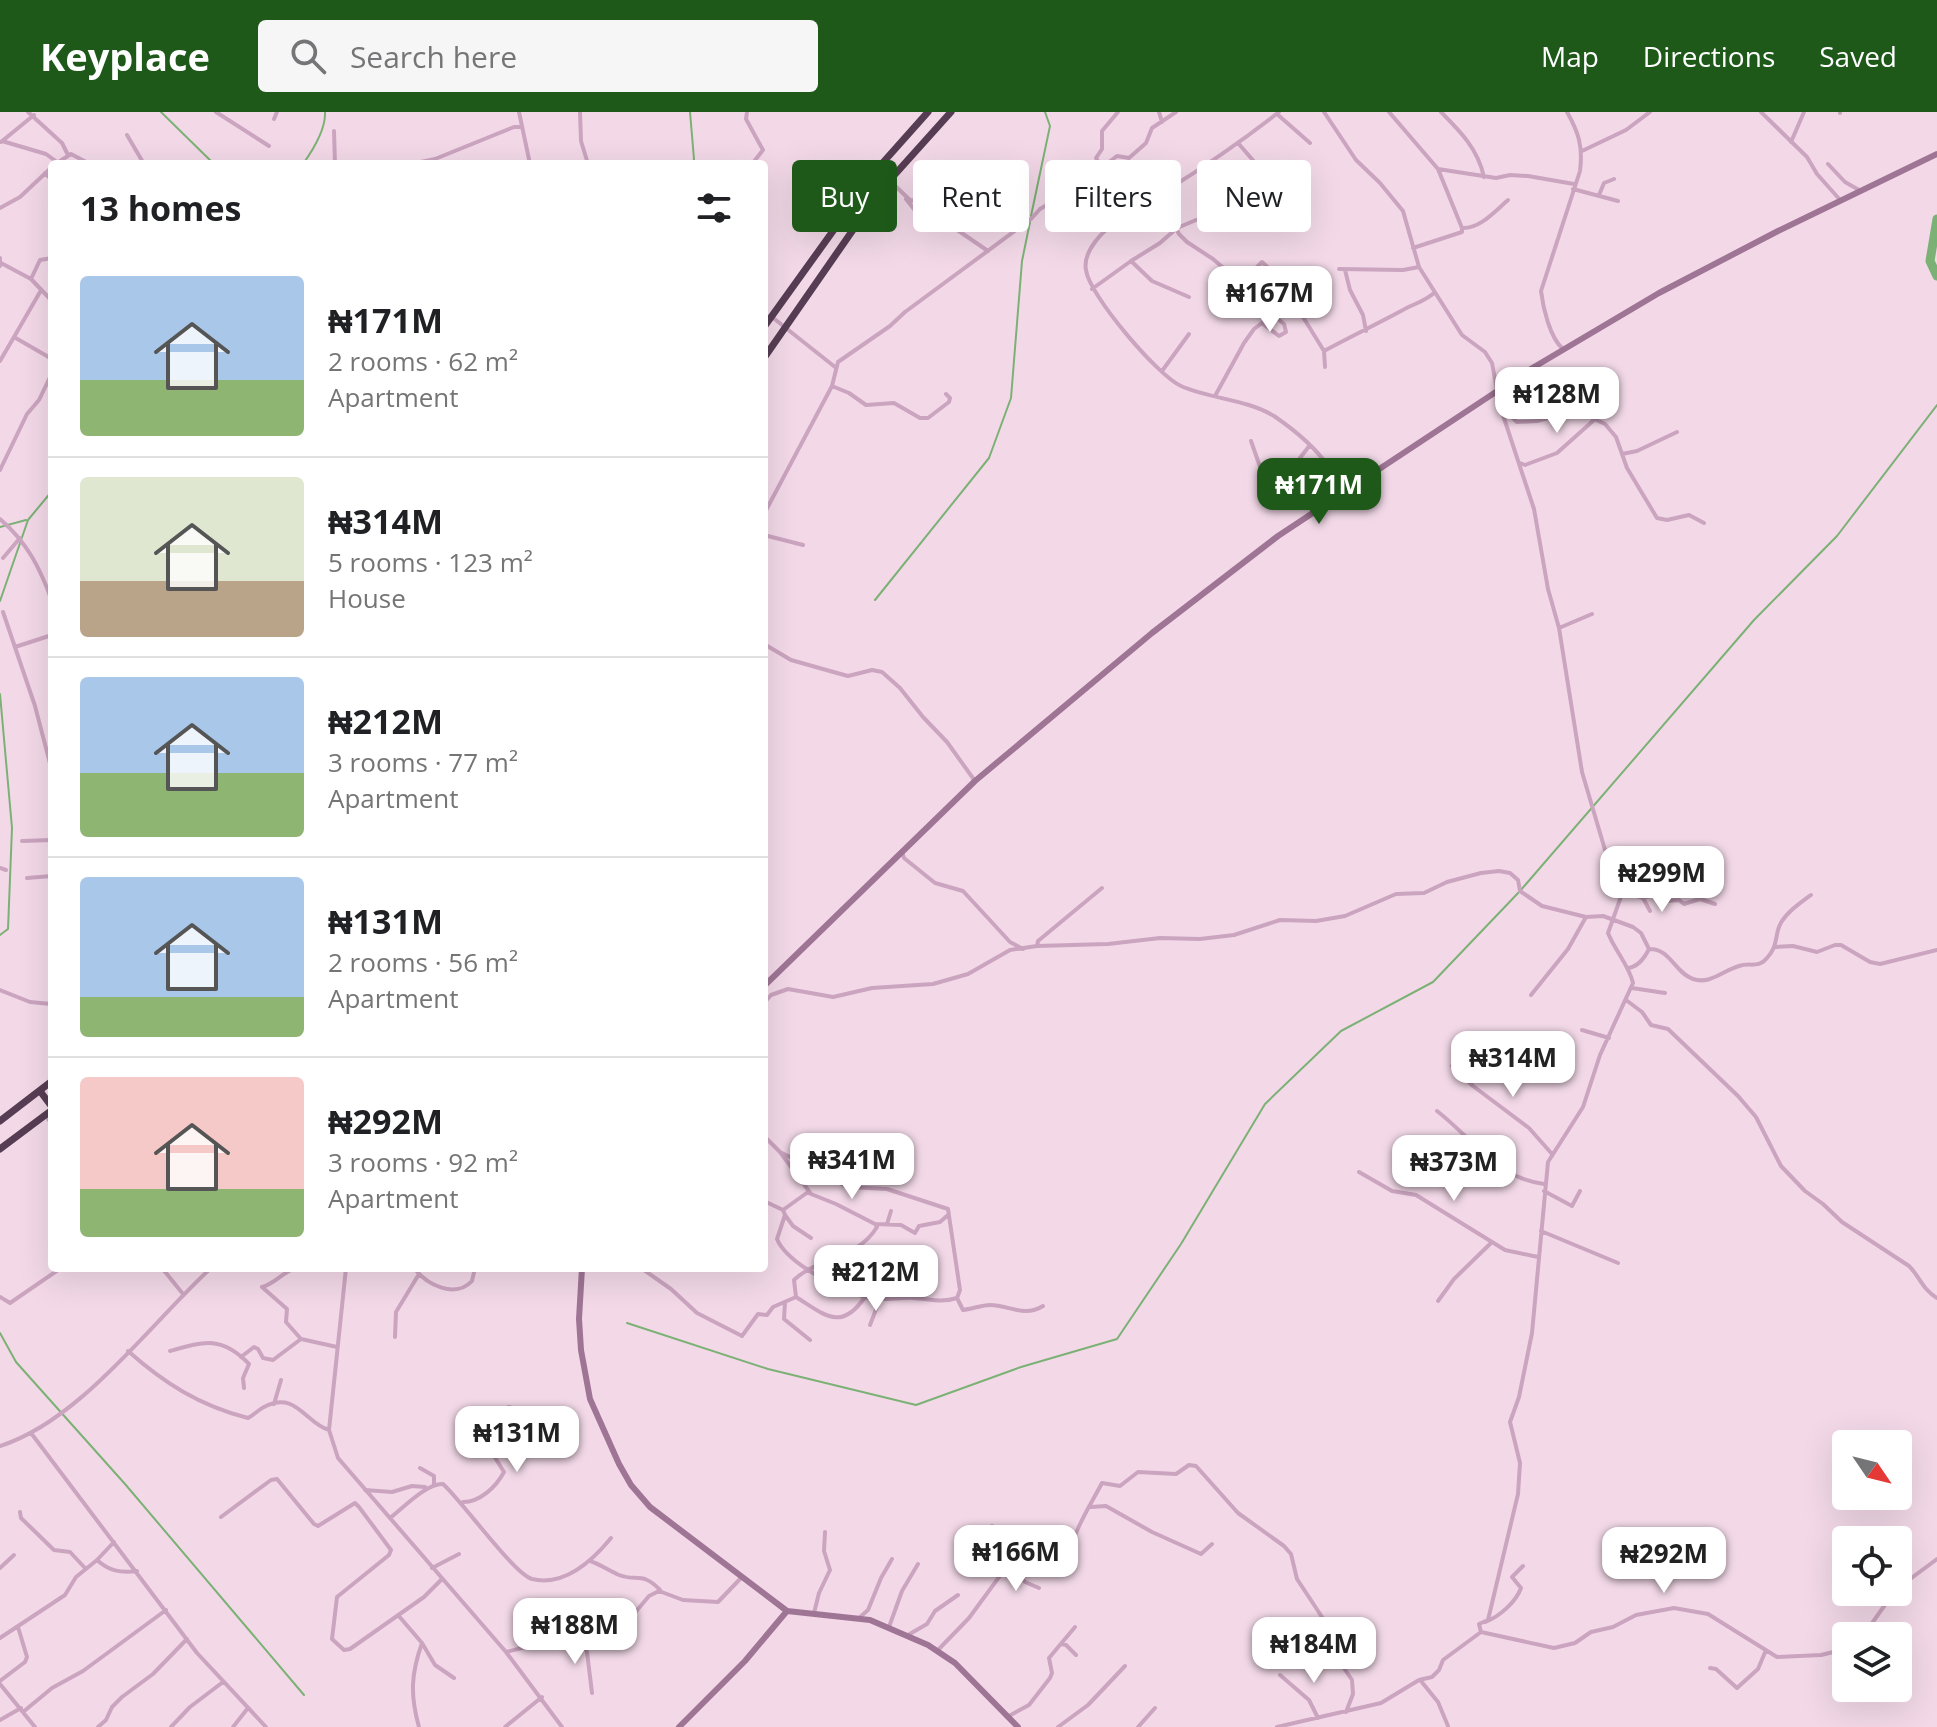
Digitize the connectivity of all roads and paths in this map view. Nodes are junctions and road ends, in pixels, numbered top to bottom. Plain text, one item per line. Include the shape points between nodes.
1 (216, 112) edge
2 (277, 112) edge
3 (519, 112) edge
4 (580, 112) edge
5 (747, 112) edge
6 (927, 112) edge
7 (951, 112) edge
8 (1118, 112) edge
9 (1159, 112) edge
10 (1176, 112) edge
11 (1324, 112) edge
12 (1389, 112) edge
13 (1441, 112) edge
14 (1567, 112) edge
15 (1650, 112) edge
16 (1761, 112) edge
17 (1804, 112) edge
18 (1278, 113) edge
19 (31, 114) edge
20 (274, 119) dead end
21 (1162, 122) junction
22 (521, 127) junction
23 (334, 131) dead end
24 (127, 135) dead end
25 (1, 142) edge
26 (1791, 142) junction
27 (1238, 143) junction
28 (1310, 143) dead end
29 (269, 146) dead end
30 (1582, 151) junction
31 (68, 155) junction
32 (1936, 157) edge
33 (51, 160) edge
34 (61, 160) edge
35 (82, 160) edge
36 (142, 160) edge
37 (335, 160) edge
38 (430, 160) edge
39 (529, 160) edge
40 (587, 160) edge
41 (755, 160) edge
42 (885, 160) edge
43 (1097, 160) edge
44 (1111, 160) edge
45 (1253, 160) edge
46 (1828, 164) dead end
47 (1438, 169) junction
48 (48, 170) edge
49 (897, 171) edge
50 (45, 173) junction
51 (48, 176) edge
52 (1484, 177) junction
53 (1614, 179) dead end
54 (1181, 181) edge
55 (897, 186) edge
56 (1574, 187) junction
57 (1861, 192) junction
58 (1599, 195) junction
59 (913, 198) edge
60 (906, 199) junction
61 (1508, 200) dead end
62 (1618, 201) dead end
63 (1841, 201) junction
64 (1045, 206) edge
65 (0, 208) edge
66 (1462, 228) junction
67 (831, 232) edge
68 (850, 232) edge
69 (1105, 232) edge
70 (1172, 232) edge
71 (1180, 232) edge
72 (1413, 248) junction
73 (988, 251) junction
74 (48, 259) edge
75 (1131, 261) junction
76 (0, 262) edge
77 (1419, 267) junction
78 (31, 279) junction
79 (1241, 283) junction
80 (1092, 289) junction
81 (40, 292) junction
82 (1434, 293) junction
83 (1290, 295) junction
84 (1189, 297) dead end
85 (48, 298) edge
86 (1269, 312) junction
87 (768, 316) edge
88 (1262, 323) junction
89 (785, 327) junction
90 (1366, 331) junction
91 (1189, 334) dead end
92 (14, 337) junction
93 (1563, 349) junction
94 (1324, 351) junction
95 (768, 352) edge
96 (48, 357) edge
97 (0, 361) edge
98 (835, 367) junction
99 (1325, 367) dead end
100 (1162, 371) junction
101 (48, 381) edge
102 (832, 386) junction
103 (1498, 392) junction
104 (946, 394) dead end
105 (1215, 396) junction
106 (1500, 406) junction
107 (1594, 420) junction
108 (1677, 432) dead end
109 (1251, 441) dead end
110 (1310, 445) junction
111 (1622, 454) junction
112 (1520, 463) junction
113 (0, 470) edge
114 (1343, 491) junction
115 (768, 506) edge
116 (0, 519) edge
117 (1704, 523) dead end
118 (768, 536) edge
119 (20, 538) junction
120 (803, 545) dead end
121 (3, 558) dead end
122 (48, 591) edge
123 (3, 612) dead end
124 (1592, 614) dead end
125 (1559, 628) junction
126 (48, 636) edge
127 (768, 646) edge
128 (15, 647) junction
129 (48, 756) edge
130 (975, 781) junction
131 (48, 840) edge
132 (22, 841) dead end
133 (902, 850) junction
134 (0, 868) edge
135 (6, 870) dead end
136 (48, 876) edge
137 (27, 878) dead end
138 (1102, 888) dead end
139 (1623, 891) junction
140 (1811, 895) dead end
141 (1643, 898) junction
142 (1715, 904) dead end
143 (1650, 911) dead end
144 (1586, 917) junction
145 (1612, 918) junction
146 (1037, 946) junction
147 (1775, 947) junction
148 (1023, 949) junction
149 (1649, 949) junction
150 (1937, 950) edge
151 (1627, 968) junction
152 (768, 982) edge
153 (1632, 988) junction
154 (0, 990) edge
155 (1665, 993) dead end
156 (1531, 995) dead end
157 (768, 998) edge
158 (1626, 1000) junction
159 (48, 1004) edge
160 (1582, 1030) dead end
161 (1609, 1038) junction
162 (1452, 1066) dead end
163 (48, 1084) edge
164 (40, 1091) junction
165 (48, 1107) edge
166 (1437, 1111) dead end
167 (48, 1113) edge
168 (1, 1119) edge
169 (768, 1140) edge
170 (0, 1149) edge
171 (780, 1152) junction
172 (1552, 1154) junction
173 (1359, 1172) dead end
174 (1544, 1184) junction
175 (1544, 1191) junction
176 (1580, 1191) dead end
177 (808, 1192) junction
178 (768, 1202) edge
179 (891, 1211) dead end
180 (784, 1213) junction
181 (948, 1215) junction
182 (875, 1224) junction
183 (887, 1224) junction
184 (1541, 1231) junction
185 (811, 1238) dead end
186 (1491, 1243) junction
187 (1538, 1257) junction
188 (1618, 1263) dead end
189 (807, 1268) junction
190 (55, 1272) edge
191 (165, 1272) edge
192 (207, 1272) edge
193 (287, 1272) edge
194 (346, 1272) edge
195 (474, 1272) edge
196 (582, 1272) edge
197 (647, 1272) edge
198 (419, 1274) joint
199 (183, 1294) junction
200 (0, 1297) edge
201 (796, 1297) junction
202 (865, 1297) junction
203 (957, 1298) junction
204 (1937, 1298) edge
205 (880, 1299) junction
206 (1438, 1301) dead end
207 (785, 1302) junction
208 (1043, 1306) dead end
209 (870, 1325) dead end
210 (395, 1337) dead end
211 (301, 1339) junction
212 (810, 1340) dead end
213 (337, 1347) junction
214 (128, 1351) junction
215 (170, 1351) dead end
216 (241, 1357) junction
217 (281, 1380) dead end
218 (244, 1388) dead end
219 (274, 1404) junction
220 (510, 1407) dead end
221 (329, 1430) junction
222 (31, 1433) junction
223 (0, 1446) edge
224 (420, 1468) dead end
225 (434, 1484) junction
226 (428, 1486) junction
227 (365, 1490) junction
228 (463, 1502) junction
229 (1091, 1507) junction
230 (20, 1512) dead end
231 (221, 1517) dead end
232 (390, 1518) junction
233 (992, 1526) dead end
234 (825, 1532) dead end
235 (611, 1538) dead end
236 (114, 1542) junction
237 (1212, 1544) dead end
238 (459, 1554) dead end
239 (14, 1555) dead end
240 (892, 1559) dead end
241 (1937, 1559) edge
242 (97, 1560) junction
243 (590, 1561) junction
244 (918, 1564) dead end
245 (1523, 1566) dead end
246 (0, 1568) edge
247 (85, 1568) junction
248 (432, 1568) junction
249 (1009, 1568) junction
250 (137, 1571) junction
251 (741, 1578) junction
252 (1912, 1578) edge
253 (442, 1579) junction
254 (1039, 1588) dead end
255 (662, 1591) junction
256 (958, 1595) dead end
257 (166, 1610) junction
258 (787, 1611) junction
259 (398, 1615) junction
260 (813, 1615) junction
261 (859, 1618) junction
262 (1479, 1624) junction
263 (18, 1627) junction
264 (889, 1627) junction
265 (1075, 1627) dead end
266 (1481, 1632) junction
267 (580, 1635) junction
268 (908, 1635) junction
269 (0, 1638) edge
270 (187, 1639) junction
271 (422, 1643) junction
272 (1061, 1644) junction
273 (1766, 1650) junction
274 (937, 1651) junction
275 (506, 1652) junction
276 (1832, 1652) edge
277 (1076, 1655) dead end
278 (1125, 1666) dead end
279 (1710, 1668) dead end
280 (1280, 1675) dead end
281 (454, 1678) dead end
282 (1419, 1680) junction
283 (223, 1682) junction
284 (0, 1683) edge
285 (592, 1693) dead end
286 (542, 1697) junction
287 (248, 1708) junction
288 (1155, 1708) dead end
289 (22, 1710) junction
290 (1346, 1712) junction
291 (1007, 1717) junction
292 (1318, 1718) junction
293 (0, 1720) edge
294 (1016, 1726) edge
295 (1448, 1726) edge
296 (35, 1727) edge
297 (98, 1727) edge
298 (171, 1727) edge
299 (233, 1727) edge
300 (266, 1727) edge
301 (419, 1727) edge
302 (505, 1727) edge
303 (562, 1727) edge
304 (679, 1727) edge
305 (1058, 1727) edge
306 (1138, 1727) edge
307 (1277, 1727) edge

1 - 29 street
2 - 20 street
3 - 22 street
4 - 40 street
5 - 41 street via 763,150
6 - 42 highway
7 - 49 highway
8 - 43 street via 1102,131
9 - 21 street
10 - 21 street
11 - 72 street via 1356,160 1403,211
12 - 47 street
13 - 52 street via 1480,159
14 - 30 street
15 - 30 street
16 - 26 street
17 - 26 street
18 - 27 street
18 - 28 street
19 - 25 street
19 - 31 street
21 - 44 street via 1129,158
22 - 38 street
22 - 39 street
23 - 37 street
24 - 36 street
25 - 33 street
26 - 63 street
27 - 45 street
27 - 54 street
30 - 56 street
31 - 34 street
31 - 35 street
32 - 57 street
46 - 57 street
47 - 52 street
47 - 66 street
48 - 50 street
50 - 51 street
50 - 65 street
52 - 56 street via 1528,176
53 - 58 street via 1604,183
55 - 60 street
56 - 58 street
56 - 93 street via 1541,291
57 - 63 street
58 - 62 street
59 - 60 street
60 - 73 street via 921,218 950,225
61 - 66 street via 1487,218
63 - 93 street via 1719,261
64 - 73 street
66 - 72 street
67 - 87 highway
68 - 89 highway
69 - 80 street via 1085,261
70 - 75 street
71 - 79 street
72 - 77 street
73 - 98 street
74 - 78 street via 40,260
75 - 80 street
75 - 84 street via 1152,281
76 - 78 street
77 - 82 street
77 - 90 street via 1342,269
78 - 81 street
79 - 83 street via 1262,262
79 - 86 street
80 - 100 street
81 - 85 street
81 - 92 street
82 - 90 street
82 - 103 street via 1462,335 1485,352
83 - 86 street
83 - 94 street
86 - 88 street
86 - 88 street via 1286,332 1274,335
87 - 89 street
88 - 105 street via 1244,343
89 - 95 highway
89 - 98 street
90 - 94 street
91 - 100 street
92 - 96 street
92 - 97 street
93 - 103 street
94 - 99 street
98 - 102 street
100 - 105 street via 1178,385
101 - 113 street
102 - 104 street via 866,405 894,403 920,418 949,402
102 - 115 street
103 - 106 street
103 - 114 street
105 - 110 street via 1271,414
106 - 107 street via 1517,422 1579,412
106 - 112 street
107 - 111 street via 1612,429
107 - 112 street via 1557,453
108 - 111 street
109 - 110 street via 1272,490
110 - 114 street
111 - 117 street via 1657,518 1689,515
112 - 125 street
114 - 130 street via 1228,573
116 - 119 street
118 - 120 street
119 - 121 street
119 - 122 street
123 - 128 street
124 - 125 street
125 - 139 street via 1582,772 1608,860
126 - 128 street
127 - 130 street via 791,660 848,676 882,672 947,742
128 - 129 street
130 - 133 street
131 - 132 street
133 - 148 street via 904,858 935,883 963,891 1010,942
133 - 152 street
134 - 135 street
136 - 137 street
138 - 146 street
139 - 141 street
139 - 145 street
140 - 147 street via 1784,918
141 - 142 street via 1656,894 1684,904 1700,899
141 - 143 street
144 - 145 street
144 - 146 street via 1542,906 1520,891 1510,873 1499,871 1447,882 1424,893 1396,894 1353,914 1280,920 1234,935
144 - 156 street
145 - 149 street via 1641,933
145 - 151 street via 1608,933
146 - 148 street
147 - 149 street via 1754,967 1740,965 1704,980 1689,977 1662,951
147 - 150 street via 1817,952 1841,945 1880,964
148 - 157 street via 933,984 833,997 788,989
149 - 151 street
151 - 153 street
153 - 155 street
153 - 158 street
154 - 159 street
158 - 161 street
158 - 204 street via 1651,1025 1668,1029 1738,1096 1756,1117 1781,1166 1805,1191 1909,1266
160 - 161 street
161 - 172 street via 1583,1107
162 - 172 street via 1529,1128
163 - 164 highway
164 - 165 highway
164 - 168 highway
166 - 174 street via 1500,1167
167 - 170 highway
169 - 171 street
171 - 177 street
171 - 181 street via 848,1187 899,1193 940,1205
172 - 174 street
173 - 186 street via 1392,1191 1416,1195
174 - 175 street
175 - 176 street via 1572,1206
175 - 184 street
177 - 180 street
177 - 182 street
178 - 180 street
179 - 183 street
180 - 185 street
180 - 189 street via 778,1243
181 - 183 street via 919,1226 915,1233
181 - 203 street
182 - 183 street
182 - 189 street via 872,1235 857,1247
184 - 187 street
184 - 188 street
186 - 187 street
186 - 206 street
187 - 262 street via 1527,1365 1510,1422 1520,1463 1518,1494 1488,1620
189 - 201 street via 794,1280
189 - 202 street
190 - 200 street via 10,1303
191 - 199 street
192 - 199 street
193 - 211 street via 262,1288 287,1309 286,1322
194 - 213 street
195 - 198 street via 462,1289 444,1289
196 - 251 street via 581,1350 590,1399 619,1464 650,1507
197 - 207 street via 690,1309 739,1335 758,1314 767,1315
198 - 210 street via 396,1312
199 - 214 street
201 - 202 street via 838,1319 853,1312
201 - 207 street
202 - 205 street
203 - 205 street
203 - 208 street via 963,1310 992,1305 1021,1312
205 - 209 street
207 - 212 street via 784,1319
211 - 213 street
211 - 216 street via 273,1360 254,1347
213 - 221 street
214 - 219 street via 176,1389 225,1413 248,1418
214 - 222 street via 73,1405
215 - 216 street via 214,1341
216 - 218 street via 250,1367
217 - 219 street
219 - 221 street via 299,1407
220 - 228 street via 489,1412 474,1424 504,1472 488,1492
221 - 227 street via 338,1458
222 - 223 street
222 - 236 street
224 - 225 street via 434,1476
225 - 226 street
225 - 228 street via 443,1484
226 - 227 street
226 - 232 street
227 - 232 street
228 - 243 street via 516,1568 532,1579 571,1574
229 - 237 street via 1106,1506 1201,1554
229 - 249 street via 1073,1541 1061,1551
229 - 290 street via 1102,1483 1120,1486 1138,1472 1176,1474 1196,1466 1238,1513 1291,1554 1297,1579 1322,1617 1329,1646 1352,1680
230 - 247 street via 54,1550 70,1552
231 - 259 street via 277,1479 318,1526 355,1503 391,1550 337,1597 332,1639 350,1649
232 - 248 street
233 - 249 street via 981,1544
234 - 260 street via 830,1570
235 - 243 street
236 - 242 street
236 - 250 street
238 - 248 street
239 - 246 street
240 - 261 street
241 - 252 street
242 - 247 street
242 - 250 street via 109,1570
243 - 255 street via 620,1576 652,1581
244 - 264 street
245 - 262 street via 1512,1577 1521,1588 1518,1595 1492,1620
247 - 263 street via 65,1595
248 - 253 street
249 - 254 street
249 - 274 street
250 - 257 street
251 - 255 street via 718,1602 683,1600
251 - 258 street
253 - 259 street
253 - 275 street
255 - 267 street via 609,1630
256 - 268 street
257 - 270 street
257 - 289 street
258 - 260 street
258 - 304 street
259 - 271 street
260 - 261 street
261 - 264 street
262 - 266 street
263 - 269 street
263 - 284 street via 27,1657
264 - 268 street
265 - 272 street
266 - 273 street via 1554,1648 1636,1615 1674,1608 1708,1614
266 - 282 street via 1445,1658 1432,1677
267 - 275 street
267 - 285 street
268 - 274 street
270 - 283 street
270 - 297 street via 122,1697
271 - 281 street via 435,1665
271 - 301 street via 412,1681
272 - 277 street
272 - 291 street via 1049,1658 1052,1676 1029,1705
273 - 276 street via 1786,1658
273 - 279 street via 1758,1669 1737,1688
274 - 291 street
275 - 286 street
278 - 305 street via 1093,1701
280 - 292 street via 1309,1700
282 - 290 street via 1381,1703
282 - 295 street via 1438,1702
283 - 287 street
283 - 298 street
284 - 289 street
286 - 302 street
286 - 303 street
287 - 299 street
287 - 300 street
288 - 306 street
289 - 293 street
289 - 296 street
290 - 292 street
291 - 294 street
292 - 307 street

